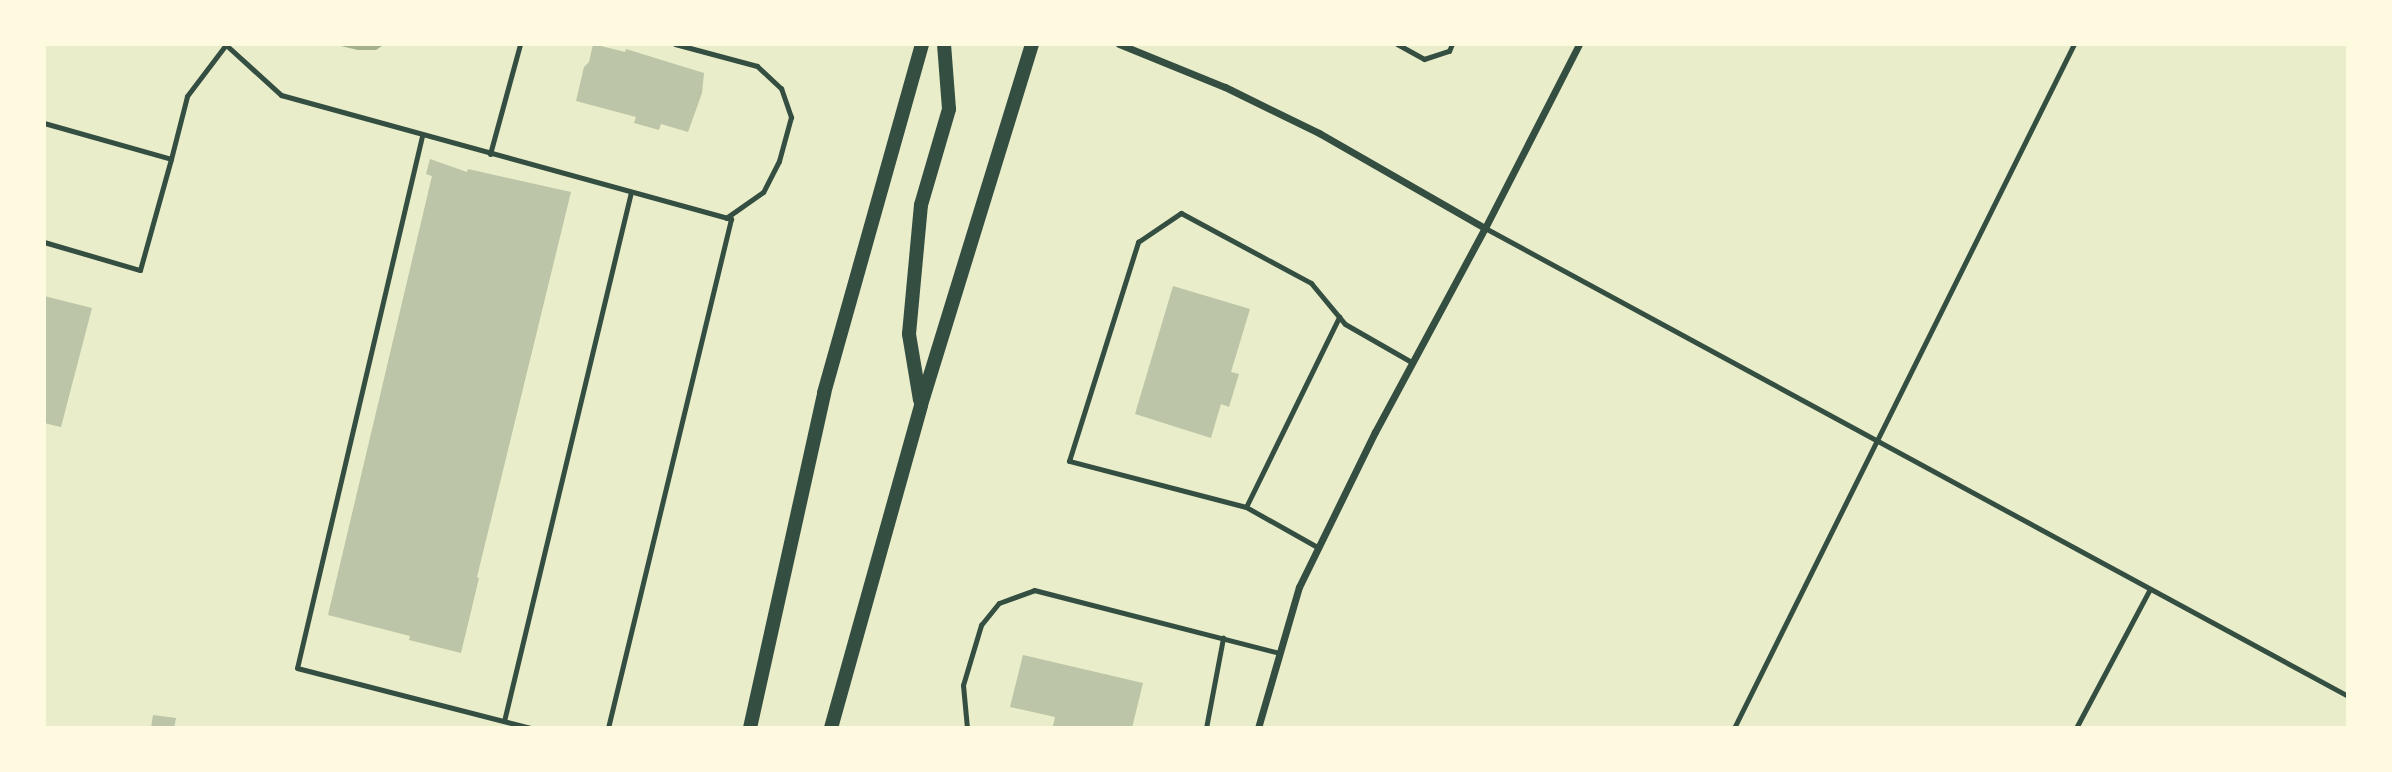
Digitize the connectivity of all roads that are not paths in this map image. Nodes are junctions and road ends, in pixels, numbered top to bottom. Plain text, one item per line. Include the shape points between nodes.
1 (520, 44) edge
2 (675, 44) edge
3 (922, 44) edge
4 (944, 44) edge
5 (1032, 44) edge
6 (1119, 44) edge
7 (1397, 44) edge
8 (1452, 44) edge
9 (1579, 44) edge
10 (2074, 44) edge
11 (225, 45) edge
12 (44, 123) edge
13 (422, 136) junction
14 (490, 154) junction
15 (171, 159) junction
16 (631, 192) junction
17 (726, 218) junction
18 (1485, 228) junction
19 (44, 242) edge
20 (1339, 317) junction
21 (1413, 363) junction
22 (921, 405) junction
23 (1877, 442) junction
24 (1246, 507) junction
25 (1319, 548) junction
26 (2150, 589) junction
27 (1223, 638) junction
28 (1279, 653) junction
29 (2348, 696) edge
30 (504, 722) junction
31 (531, 728) edge
32 (608, 728) edge
33 (750, 728) edge
34 (831, 728) edge
35 (967, 728) edge
36 (1206, 728) edge
37 (1258, 728) edge
38 (1734, 728) edge
39 (2076, 728) edge

1 - 14 lane
2 - 17 lane via 758,66 782,88 791,117 779,161 763,192
3 - 33 main road via 824,393
4 - 22 main road via 949,109 921,205 909,334
5 - 22 main road
6 - 18 street via 1225,87 1319,133
7 - 8 lane via 1424,59 1449,51
9 - 18 street
10 - 23 lane
11 - 13 lane via 281,95
11 - 15 lane via 187,96
12 - 15 lane
13 - 14 lane
13 - 30 lane via 297,668
14 - 16 lane
15 - 19 lane via 140,270
16 - 17 lane
16 - 30 lane
17 - 32 lane via 731,219
18 - 21 street
18 - 23 lane
20 - 21 lane
20 - 24 lane
20 - 24 lane via 1311,283 1181,212 1138,242 1069,461
21 - 25 street
22 - 34 main road
23 - 26 lane
23 - 38 lane
24 - 25 lane
25 - 28 street via 1299,587
26 - 29 lane
26 - 39 lane
27 - 28 lane
27 - 35 lane via 1034,590 999,603 981,625 963,685
27 - 36 lane
28 - 37 street
30 - 31 lane

